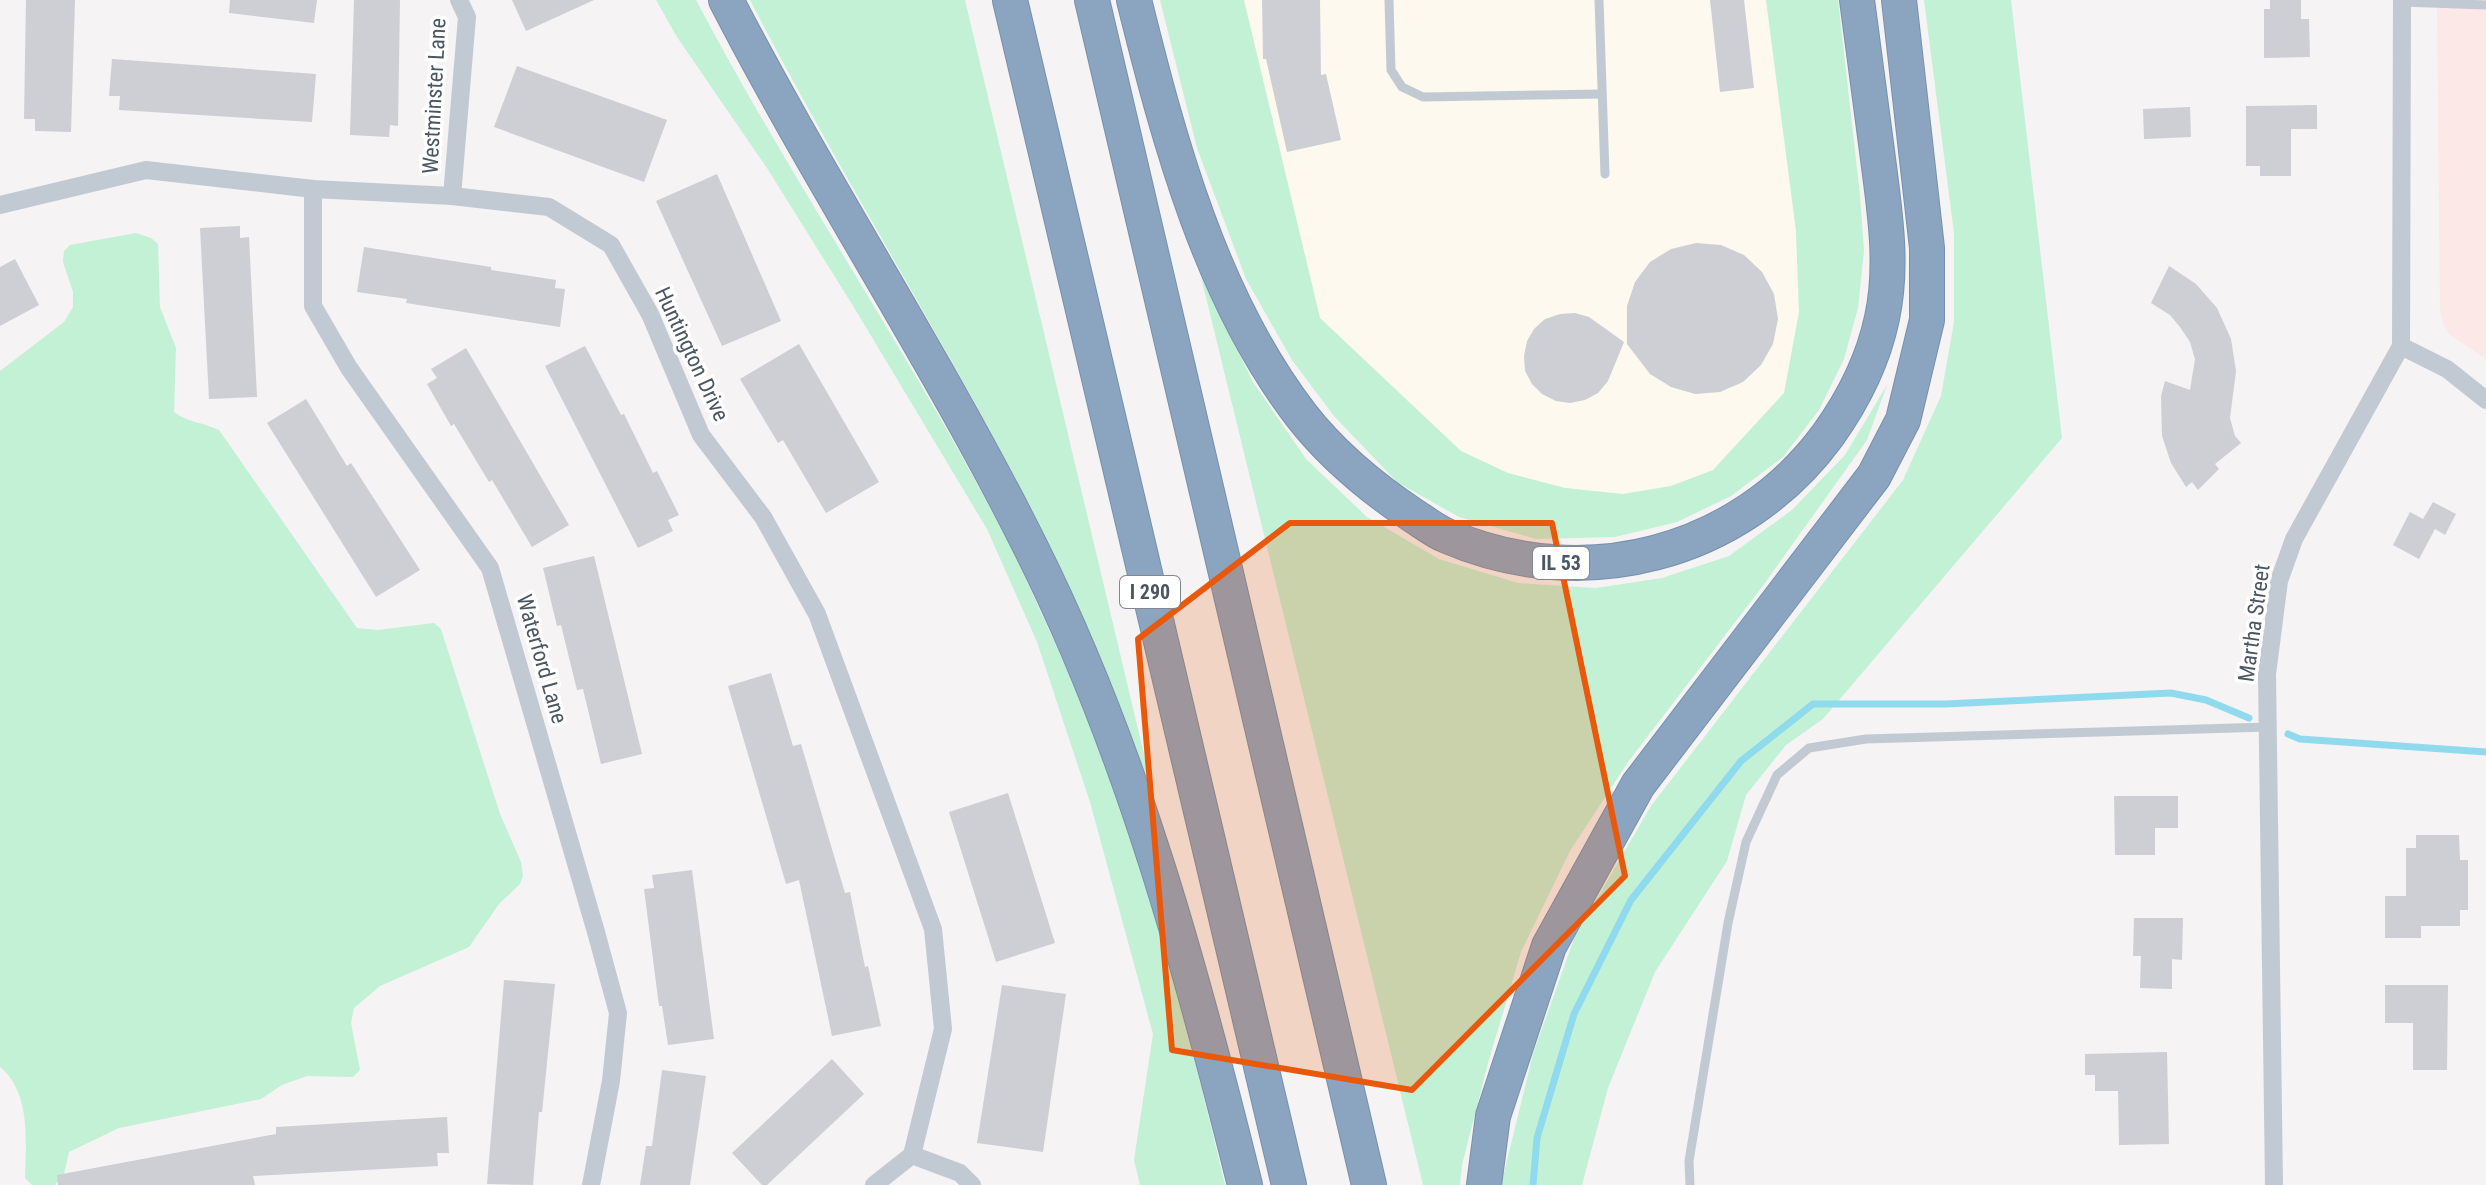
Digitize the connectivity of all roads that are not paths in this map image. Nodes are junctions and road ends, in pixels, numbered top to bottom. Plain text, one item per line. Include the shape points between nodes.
1 (459, 0) edge
2 (726, 0) edge
3 (1010, 0) edge
4 (1092, 0) edge
5 (1134, 0) edge
6 (1389, 0) edge
7 (1599, 0) edge
8 (1857, 0) edge
9 (1899, 0) edge
10 (2402, 1) edge
11 (2486, 5) edge
12 (1602, 94) junction
13 (1605, 174) dead end
14 (313, 189) junction
15 (452, 196) junction
16 (0, 199) edge
17 (2401, 346) junction
18 (2486, 400) edge
19 (2268, 727) junction
20 (912, 1155) junction
21 (591, 1185) edge
22 (874, 1185) edge
23 (972, 1185) edge
24 (1245, 1185) edge
25 (1289, 1185) edge
26 (1369, 1185) edge
27 (1484, 1185) edge
28 (1690, 1185) edge
29 (2274, 1185) edge

1 - 15 street, Westminster Lane via 467,17
2 - 24 highway via 955,406 1070,632 1129,779 1169,900
3 - 25 highway, I 290
4 - 26 highway
5 - 8 highway, IL 53 via 1195,216 1261,353 1301,414 1385,497 1444,535 1509,558 1570,564 1676,548 1725,527 1775,493 1810,459 1863,377 1882,319 1888,270
6 - 12 lane via 1391,70 1402,87 1423,97
7 - 12 lane
9 - 27 highway via 1927,248 1927,320 1903,420 1874,476 1638,785 1549,946 1493,1116
10 - 11 lane
10 - 17 street, Martha Street
12 - 13 lane
14 - 15 street, Huntington Drive
14 - 16 street, Huntington Drive via 146,170
14 - 21 street, Waterford Lane via 313,306 349,368 490,568 596,932 618,1013
15 - 20 street, Huntington Drive via 549,207 611,245 650,314 701,435 763,517 817,614 933,929 943,1029
17 - 18 street via 2447,369
17 - 19 street, Martha Street via 2294,539 2279,581 2267,674
19 - 28 lane via 1866,739 1809,748 1777,775 1746,842 1689,1161
19 - 29 street, Martha Street
20 - 22 street
20 - 23 street via 960,1173

